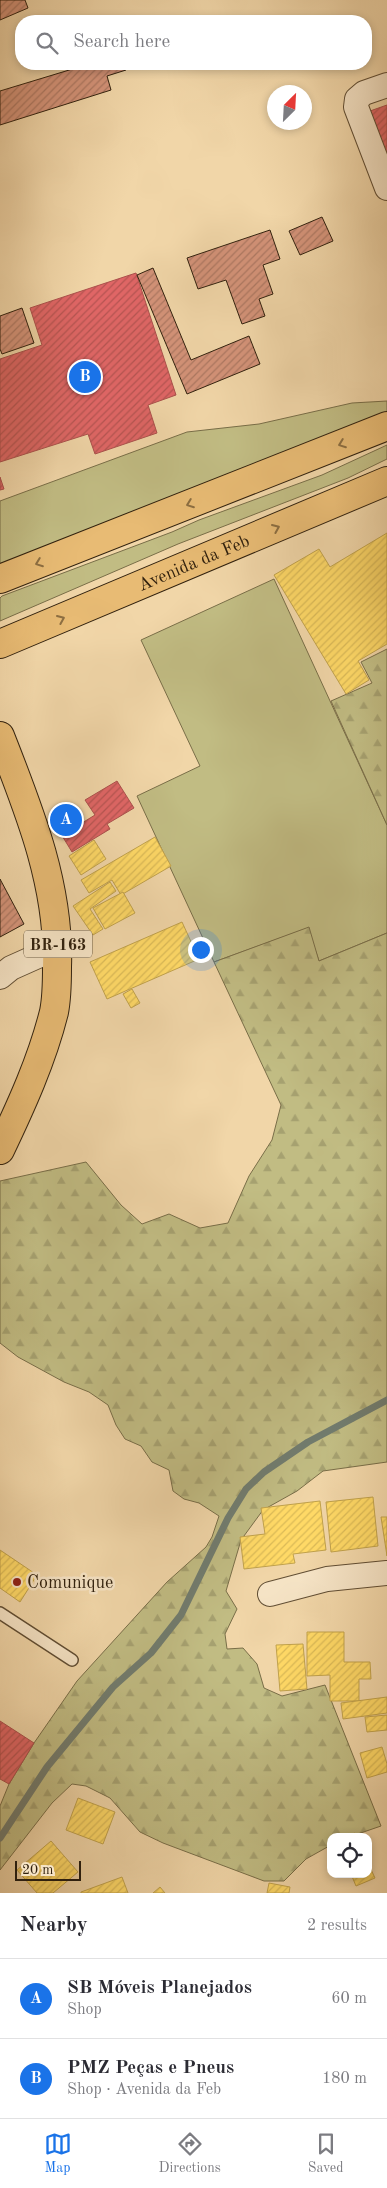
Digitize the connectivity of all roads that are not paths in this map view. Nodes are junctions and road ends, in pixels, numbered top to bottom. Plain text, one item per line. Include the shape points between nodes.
1 (387, 85) edge
2 (387, 188) edge
3 (387, 426) edge
4 (387, 481) edge
5 (0, 578) edge
6 (11, 640) edge
7 (0, 661) edge
8 (0, 736) edge
9 (58, 947) junction
10 (0, 977) edge
11 (0, 1150) edge
12 (387, 1573) edge
13 (270, 1594) dead end
14 (0, 1613) edge
15 (72, 1660) dead end

1 - 2 street via 364,93 357,99 356,107
3 -> 5 main road
6 -> 4 main road, Avenida da Feb
6 - 7 main road
8 - 9 main road, BR-163 via 44,860 56,912
9 - 10 street via 11,968
9 - 11 main road, BR-163 via 54,1010 48,1034 24,1099
12 - 13 street via 327,1579
14 - 15 lane

